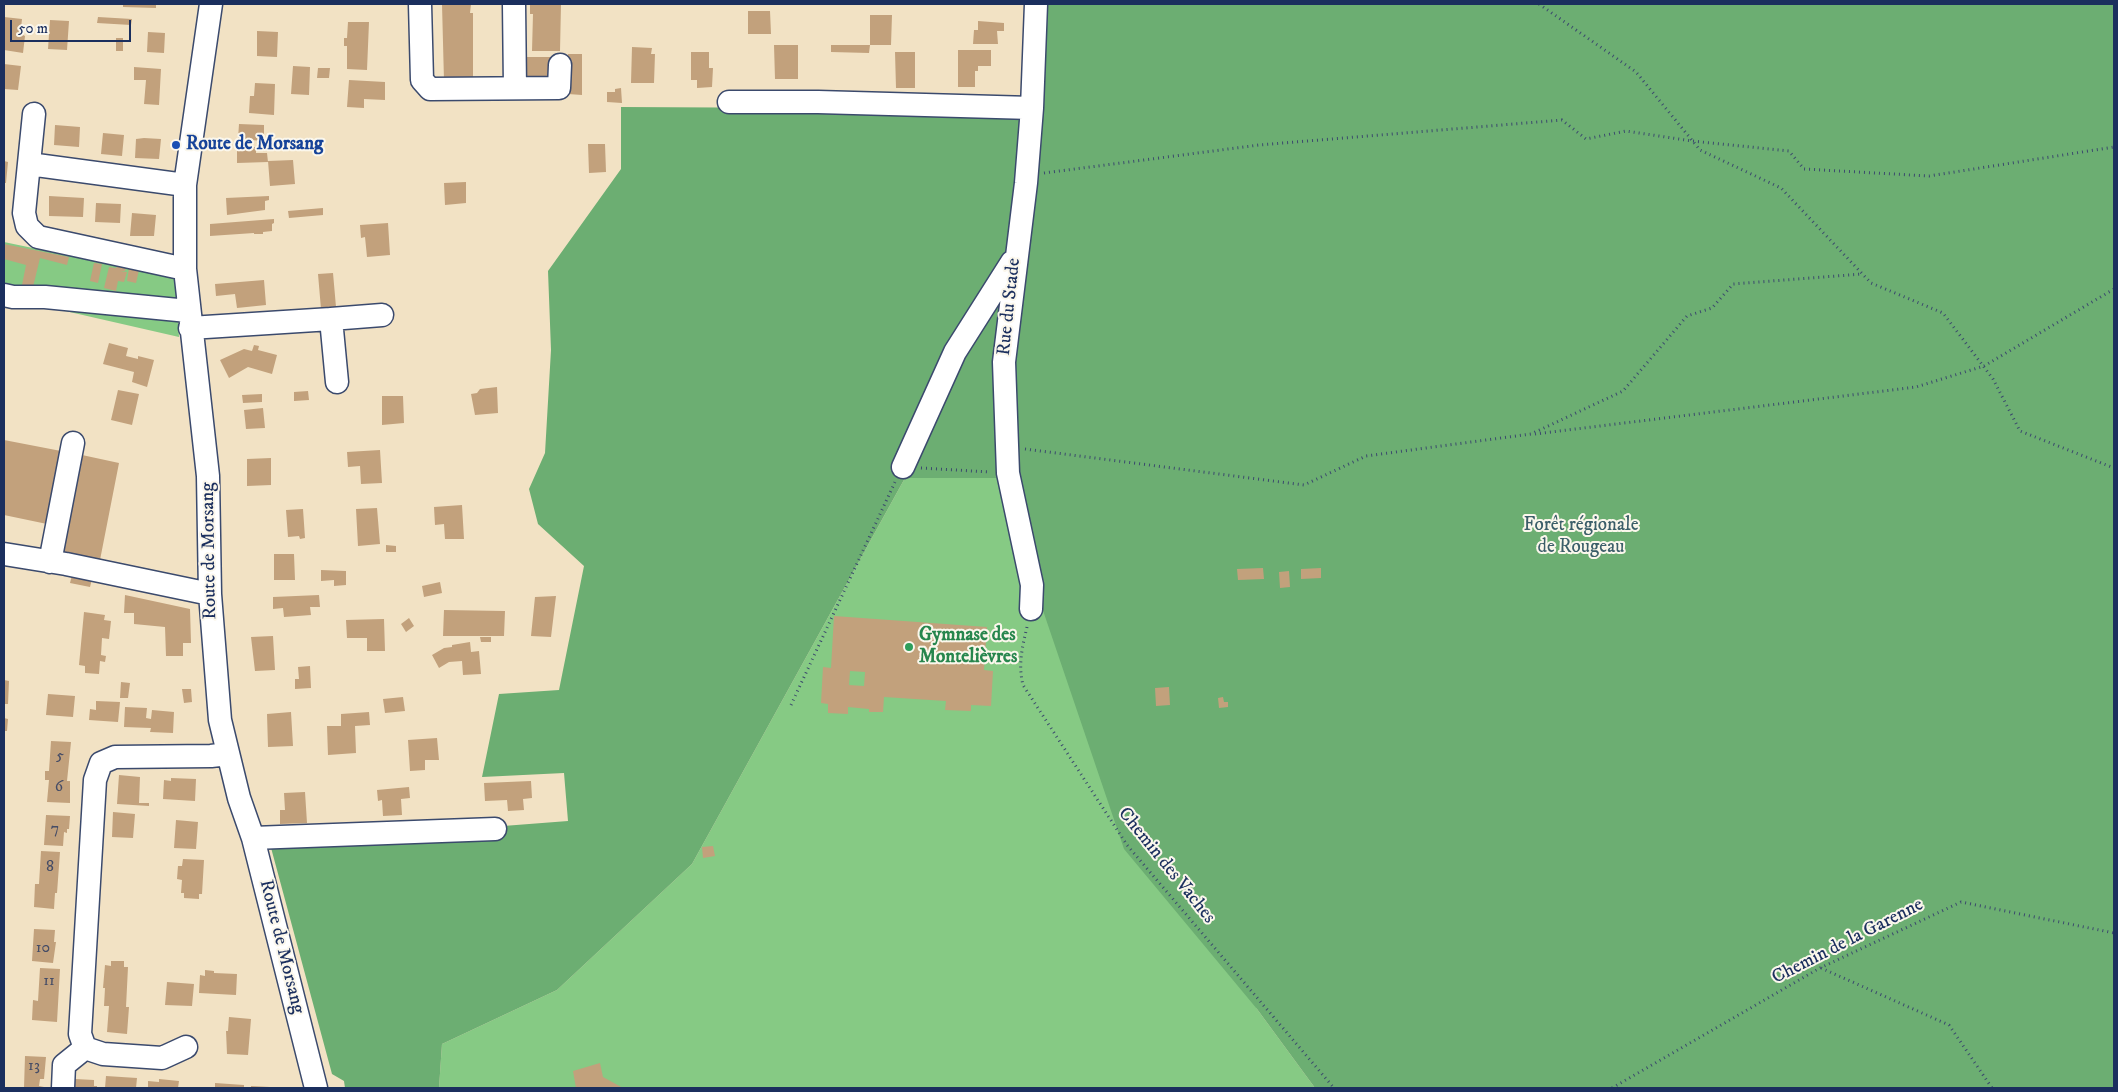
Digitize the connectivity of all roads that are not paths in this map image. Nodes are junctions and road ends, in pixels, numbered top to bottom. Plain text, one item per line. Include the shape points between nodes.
1 (211, 4) edge
2 (420, 4) edge
3 (514, 4) edge
4 (1036, 4) edge
5 (560, 65) dead end
6 (515, 88) junction
7 (729, 102) dead end
8 (1032, 108) junction
9 (34, 114) dead end
10 (29, 164) junction
11 (185, 185) junction
12 (1016, 257) junction
13 (185, 269) junction
14 (4, 295) edge
15 (382, 315) dead end
16 (331, 319) junction
17 (190, 320) junction
18 (337, 382) dead end
19 (74, 443) dead end
20 (903, 467) road end
21 (4, 554) edge
22 (50, 562) junction
23 (210, 594) junction
24 (1031, 609) road end
25 (228, 754) junction
26 (495, 830) dead end
27 (253, 838) junction
28 (186, 1047) dead end
29 (85, 1048) junction
30 (63, 1088) edge
31 (316, 1088) edge

1 - 11 street, Route de Morsang
2 - 6 street via 422,80 430,89
3 - 6 street
4 - 8 street, Rue du Stade
5 - 6 street via 559,88
7 - 8 street
8 - 12 street, Rue du Stade
9 - 10 street
10 - 11 street
10 - 13 street via 24,213 27,226 34,235
11 - 13 street, Route de Morsang
12 - 20 street via 955,352
12 - 24 street, Rue du Stade via 1004,362 1008,473 1032,585
13 - 17 street, Route de Morsang
14 - 17 street via 45,297
15 - 16 street
16 - 17 street
16 - 18 street
17 - 23 street, Route de Morsang via 208,476
19 - 22 street
21 - 22 street
22 - 23 street
23 - 25 street, Route de Morsang via 220,720
25 - 27 street, Route de Morsang
25 - 29 street via 115,757 101,763 95,780 80,1034
26 - 27 street
27 - 31 street, Route de Morsang
28 - 29 street via 162,1058 103,1054
29 - 30 street via 64,1065

